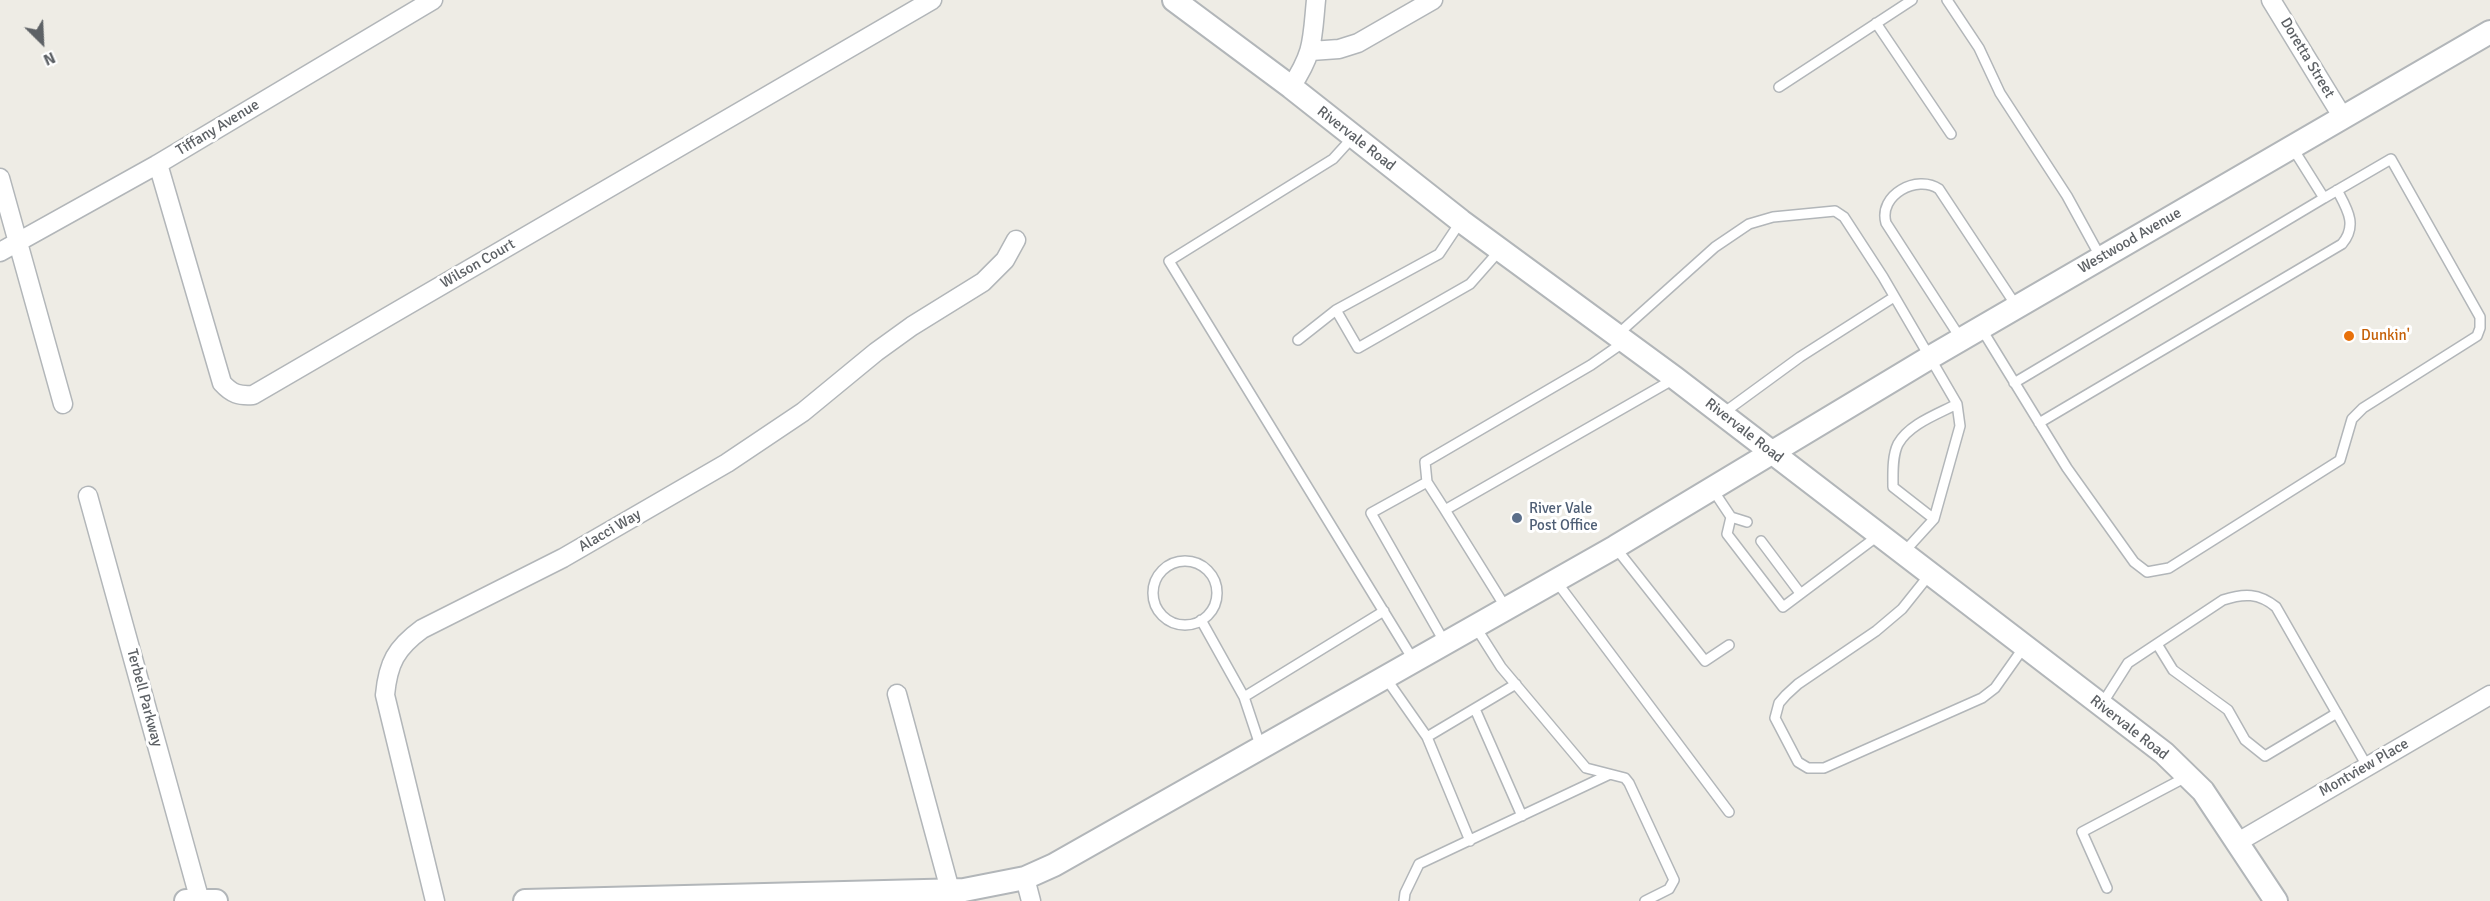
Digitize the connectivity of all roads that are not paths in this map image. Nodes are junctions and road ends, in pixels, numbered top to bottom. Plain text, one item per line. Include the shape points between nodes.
1 (434, 0) edge
2 (932, 0) edge
3 (1174, 0) edge
4 (1316, 0) edge
5 (1433, 0) edge
6 (1912, 0) edge
7 (1947, 0) edge
8 (2271, 0) edge
9 (1876, 24) junction
10 (2490, 32) edge
11 (1311, 51) junction
12 (1290, 87) junction
13 (1779, 87) dead end
14 (2342, 116) junction
15 (1951, 134) dead end
16 (1353, 137) junction
17 (2292, 146) junction
18 (158, 164) junction
19 (0, 178) edge
20 (2337, 190) junction
21 (2324, 198) junction
22 (1461, 221) junction
23 (1016, 240) dead end
24 (18, 241) junction
25 (1500, 250) junction
26 (0, 252) edge
27 (2101, 258) junction
28 (1894, 297) junction
29 (2017, 307) junction
30 (1336, 310) junction
31 (1981, 328) junction
32 (1620, 339) junction
33 (1961, 339) junction
34 (1298, 340) dead end
35 (1929, 358) junction
36 (1675, 378) junction
37 (2014, 383) junction
38 (63, 404) dead end
39 (1957, 404) junction
40 (1722, 414) junction
41 (2039, 423) junction
42 (1770, 452) junction
43 (1427, 482) junction
44 (1712, 488) junction
45 (88, 496) dead end
46 (1445, 510) junction
47 (1731, 517) junction
48 (1934, 519) junction
49 (1747, 522) dead end
50 (1879, 535) junction
51 (1761, 541) dead end
52 (1615, 547) junction
53 (1903, 554) junction
54 (1929, 574) junction
55 (1555, 580) junction
56 (1800, 593) junction
57 (1506, 608) junction
58 (1384, 611) junction
59 (1201, 620) junction
60 (1475, 626) junction
61 (1445, 643) junction
62 (2157, 644) junction
63 (1729, 645) dead end
64 (2024, 647) junction
65 (1414, 661) junction
66 (1385, 677) junction
67 (1516, 684) junction
68 (897, 694) dead end
69 (2490, 694) edge
70 (1244, 697) junction
71 (2101, 705) junction
72 (1475, 709) junction
73 (2337, 713) junction
74 (1427, 737) junction
75 (1261, 748) junction
76 (2367, 766) junction
77 (1608, 775) junction
78 (2188, 776) junction
79 (1729, 812) dead end
80 (1522, 816) junction
81 (1470, 841) junction
82 (2238, 842) junction
83 (1025, 878) junction
84 (2107, 888) dead end
85 (950, 890) junction
86 (186, 901) edge
87 (200, 901) edge
88 (216, 901) edge
89 (435, 901) edge
90 (525, 901) edge
91 (1031, 901) edge
92 (1404, 901) edge
93 (1645, 901) edge
94 (2276, 901) edge

1 - 18 street, Tiffany Avenue
2 - 18 street, Wilson Court via 253,395 230,392 222,383
3 - 12 street, Rivervale Road
4 - 11 street
5 - 11 street via 1358,43
6 - 9 lane
7 - 27 lane
8 - 14 street, Doretta Street
9 - 13 lane
9 - 15 lane
10 - 14 street, Westwood Avenue
11 - 12 street
12 - 16 street, Rivervale Road
14 - 17 street, Westwood Avenue
16 - 22 street, Rivervale Road
16 - 58 lane via 1333,159 1169,261
17 - 21 lane
17 - 27 street, Westwood Avenue
18 - 24 street, Tiffany Avenue
19 - 24 street
20 - 21 lane
20 - 41 lane via 2352,219 2349,236 2342,244
20 - 41 lane via 2391,159 2481,323 2477,336 2363,408 2352,419 2340,460 2169,568 2147,572 2134,562
21 - 37 lane
22 - 25 street, Rivervale Road
22 - 30 lane via 1439,254
23 - 89 street, Alacci Way via 1005,260 983,282 912,326 803,412 727,463 563,558 422,629 406,641 394,656 387,675 386,695
24 - 26 street, Tiffany Avenue
24 - 38 street
25 - 30 lane via 1470,284 1358,348
25 - 32 street, Rivervale Road
27 - 29 street, Westwood Avenue
28 - 32 lane via 1844,217 1835,211 1773,217 1749,224 1715,247
28 - 35 lane
28 - 40 lane via 1800,357
29 - 31 street, Westwood Avenue
29 - 33 lane via 1939,189 1931,183 1908,186 1886,206 1886,223
30 - 34 lane
31 - 33 street, Westwood Avenue
31 - 37 lane
32 - 36 street, Rivervale Road
32 - 43 lane via 1591,365 1425,462
33 - 35 street, Westwood Avenue
35 - 39 lane
35 - 42 street, Westwood Avenue
36 - 40 street, Rivervale Road
36 - 46 lane
37 - 41 lane
39 - 48 lane via 1960,426
39 - 48 lane via 1910,430 1898,445 1893,487
40 - 42 street, Rivervale Road
42 - 44 street, Westwood Avenue
42 - 50 street, Rivervale Road
43 - 46 lane
43 - 61 lane via 1371,513
44 - 47 lane
44 - 52 street, Westwood Avenue
45 - 87 street, Terbell Parkway
46 - 57 lane
47 - 49 lane
47 - 56 lane via 1727,534 1783,607
48 - 53 lane
50 - 53 street, Rivervale Road
50 - 56 lane
51 - 56 lane
52 - 55 street, Westwood Avenue
52 - 63 lane via 1705,661
53 - 54 street, Rivervale Road
54 - 64 street, Rivervale Road
54 - 64 lane via 1902,609 1798,684 1779,703 1775,718 1798,762 1808,768 1824,768 1982,698 1995,688
55 - 57 street, Westwood Avenue
55 - 79 lane
57 - 60 street, Westwood Avenue
58 - 65 lane
58 - 70 lane
59 - 59 lane via 1209,614 1216,596 1212,577 1206,569 1189,561 1167,566 1154,583 1155,605 1170,621 1191,624
59 - 70 lane
60 - 61 street, Westwood Avenue
60 - 67 lane
61 - 65 street, Westwood Avenue
62 - 71 lane via 2128,663
62 - 73 lane via 2173,670 2228,710 2245,740 2265,756
62 - 73 lane via 2223,600 2252,595 2265,598 2276,607
64 - 71 street, Rivervale Road
65 - 66 street, Westwood Avenue
66 - 74 lane
66 - 75 street, Westwood Avenue
67 - 72 lane
67 - 77 lane via 1586,768
68 - 85 street
69 - 76 street, Montview Place
70 - 75 lane
71 - 78 street, Rivervale Road
72 - 74 lane
72 - 80 lane
73 - 76 lane
74 - 81 lane
75 - 83 street, Westwood Avenue
76 - 82 street, Montview Place
77 - 80 lane
77 - 93 lane via 1625,778 1629,783 1674,880 1669,889
78 - 82 street, Rivervale Road
78 - 84 lane via 2082,832
80 - 81 lane
81 - 92 lane via 1419,864 1404,893
82 - 94 street, Rivervale Road
83 - 85 street, Westwood Avenue via 989,887
83 - 91 street
85 - 90 street, Westwood Avenue
86 - 87 street
87 - 88 street

